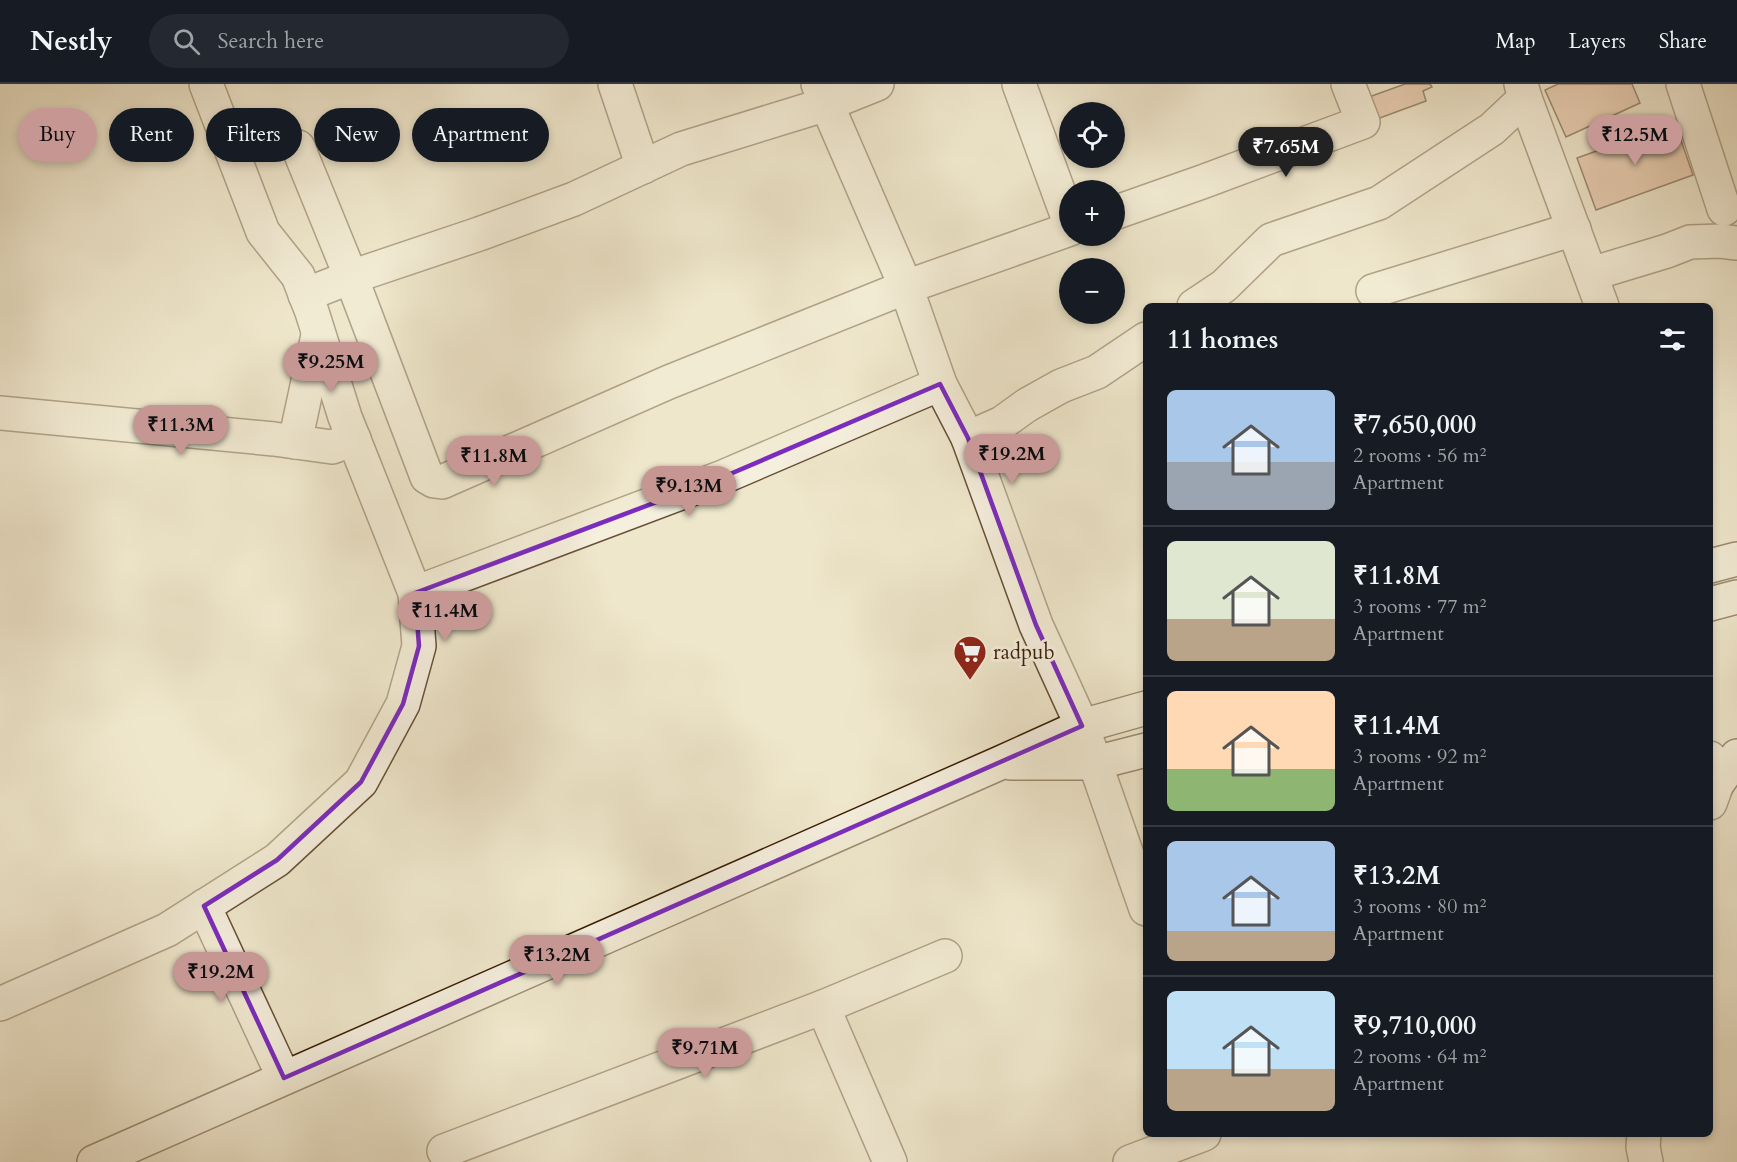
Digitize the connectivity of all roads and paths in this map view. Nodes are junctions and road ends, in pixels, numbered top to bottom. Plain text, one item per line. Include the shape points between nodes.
1 (206, 84) edge
2 (615, 84) edge
3 (877, 84) edge
4 (1018, 84) edge
5 (1348, 84) edge
6 (1683, 84) edge
7 (1523, 91) edge
8 (823, 94) edge
9 (302, 157) edge
10 (644, 167) junction
11 (1059, 194) edge
12 (1724, 208) dead end
13 (1125, 209) edge
14 (1574, 229) junction
15 (1059, 233) edge
16 (1737, 243) edge
17 (1591, 274) junction
18 (351, 278) junction
19 (906, 287) junction
20 (1372, 291) dead end
21 (305, 295) junction
22 (1198, 303) edge
23 (1601, 303) edge
24 (318, 333) junction
25 (1143, 341) edge
26 (940, 384) junction
27 (0, 413) edge
28 (968, 438) junction
29 (354, 439) junction
30 (294, 442) junction
31 (1737, 559) edge
32 (1713, 565) edge
33 (415, 593) junction
34 (1737, 597) edge
35 (1713, 603) edge
36 (1143, 709) edge
37 (1082, 726) junction
38 (1143, 751) edge
39 (1737, 756) edge
40 (1000, 763) junction
41 (1095, 763) junction
42 (1713, 781) edge
43 (1143, 900) edge
44 (204, 906) junction
45 (945, 956) dead end
46 (0, 1004) edge
47 (823, 1007) junction
48 (284, 1078) junction
49 (1196, 1137) edge
50 (1644, 1137) edge
51 (444, 1151) dead end
52 (94, 1162) edge
53 (890, 1162) edge
54 (1130, 1162) edge
55 (1646, 1162) edge

1 - 21 street via 263,232 298,276
2 - 10 street
3 - 8 street
4 - 11 street
5 - 13 street via 1363,122
6 - 12 street
7 - 14 street
7 - 22 street via 1492,129 1378,203 1271,240 1224,286
8 - 10 street
8 - 19 street
9 - 18 street
10 - 18 street via 574,199
14 - 17 street
14 - 20 street
15 - 19 street
16 - 17 street via 1690,242
17 - 23 street
18 - 19 street via 427,477 442,482 669,382
18 - 21 street
19 - 26 street
21 - 24 street
24 - 29 street
24 - 30 street
25 - 28 street via 1097,372 1061,386 1002,423
26 - 28 street
26 - 33 street via 723,477
27 - 30 street
28 - 37 street via 1036,625
29 - 30 street via 332,447
29 - 33 street
31 - 32 street
33 - 44 street via 420,646 403,704 361,782 277,860
34 - 35 street
36 - 37 street
37 - 40 street
37 - 41 street
38 - 41 street
39 - 42 street
40 - 41 street
40 - 48 street
41 - 43 street
44 - 46 street via 167,930
44 - 48 street
45 - 47 street
47 - 51 street
47 - 53 street
48 - 52 street
49 - 54 street
50 - 55 street

